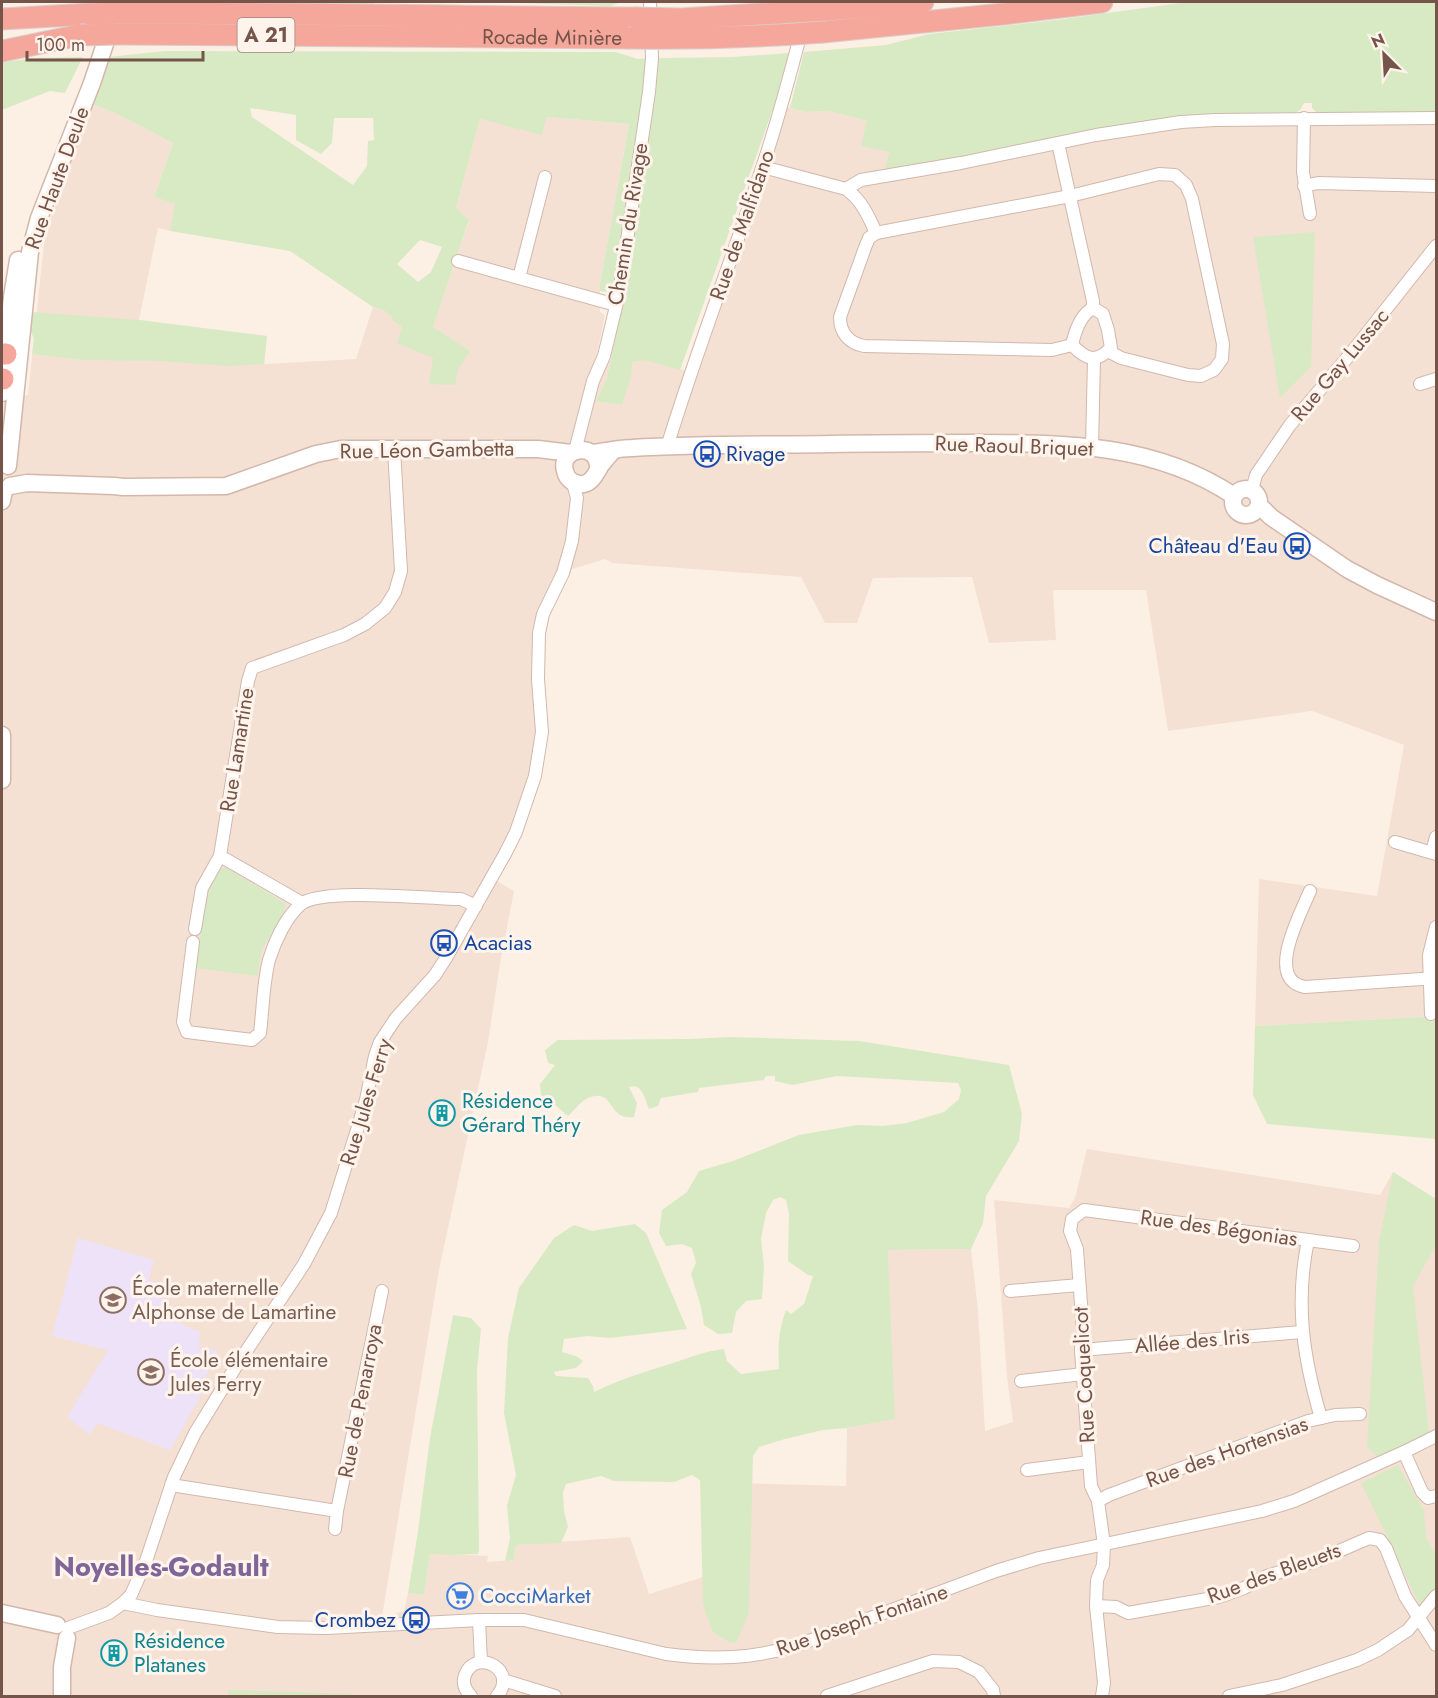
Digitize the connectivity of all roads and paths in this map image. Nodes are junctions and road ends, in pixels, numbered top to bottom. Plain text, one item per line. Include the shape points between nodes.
1 (198, 2) edge
2 (398, 2) edge
3 (650, 2) edge
4 (923, 2) edge
5 (1102, 2) edge
6 (818, 6) edge
7 (117, 12) edge
8 (499, 17) junction
9 (2, 19) edge
10 (80, 35) junction
11 (2, 42) edge
12 (2, 51) edge
13 (1304, 118) junction
14 (1437, 118) edge
15 (1058, 143) junction
16 (763, 167) junction
17 (545, 177) dead end
18 (1304, 186) junction
19 (1437, 186) edge
20 (846, 189) junction
21 (1070, 196) junction
22 (1310, 214) dead end
23 (876, 233) junction
24 (1437, 246) edge
25 (458, 261) dead end
26 (519, 278) junction
27 (616, 305) junction
28 (1093, 308) junction
29 (1071, 345) junction
30 (1108, 351) junction
31 (4, 354) edge
32 (1094, 359) junction
33 (1437, 379) edge
34 (6, 383) edge
35 (1420, 384) dead end
36 (893, 443) joint
37 (1092, 446) junction
38 (667, 447) junction
39 (394, 449) junction
40 (545, 450) junction
41 (580, 450) junction
42 (614, 451) junction
43 (567, 476) junction
44 (593, 476) junction
45 (5, 482) edge
46 (1234, 496) junction
47 (577, 498) junction
48 (1255, 498) junction
49 (1437, 612) edge
50 (2, 735) edge
51 (2, 780) edge
52 (1437, 837) edge
53 (1395, 842) dead end
54 (1434, 853) edge
55 (220, 856) junction
56 (1310, 891) dead end
57 (302, 903) junction
58 (476, 906) junction
59 (1437, 927) edge
60 (1433, 979) edge
61 (1431, 1014) dead end
62 (1084, 1210) joint
63 (1308, 1240) junction
64 (1353, 1246) dead end
65 (1079, 1285) junction
66 (382, 1291) dead end
67 (1010, 1291) dead end
68 (1302, 1332) junction
69 (1081, 1350) junction
70 (1083, 1374) junction
71 (1021, 1381) dead end
72 (1360, 1414) dead end
73 (1321, 1418) junction
74 (1437, 1436) edge
75 (1404, 1452) junction
76 (1089, 1462) junction
77 (1027, 1470) dead end
78 (171, 1485) junction
79 (1437, 1496) edge
80 (1098, 1501) junction
81 (338, 1511) junction
82 (335, 1529) dead end
83 (1104, 1545) junction
84 (1436, 1597) edge
85 (123, 1604) junction
86 (1096, 1606) junction
87 (2, 1613) edge
88 (1419, 1618) junction
89 (479, 1620) junction
90 (60, 1633) junction
91 (1437, 1644) edge
92 (481, 1662) junction
93 (503, 1680) junction
94 (62, 1696) edge
95 (471, 1696) edge
96 (497, 1696) edge
97 (555, 1696) edge
98 (827, 1696) edge
99 (994, 1696) edge
100 (1102, 1696) edge
101 (1229, 1696) edge

1 - 7 highway
2 - 8 highway
3 - 27 street, Chemin du Rivage via 649,92
4 - 6 highway, Rocade Minière / A 21
5 - 7 highway, Rocade Minière / A 21, bridge via 823,32 700,38 628,38
6 - 8 highway, Rocade Minière / A 21, bridge via 681,19
6 - 16 street, Rue de Malfidano
7 - 8 highway, Rocade Minière / A 21
7 - 9 highway, Rocade Minière / A 21, bridge
7 - 10 highway, Rocade Minière / A 21, bridge
7 - 31 main road, Rue Haute Deule via 21,249
7 - 34 main road, Rue Haute Deule via 39,218
10 - 11 highway, Rocade Minière / A 21
10 - 12 highway
13 - 14 street
13 - 15 street via 1181,122
13 - 18 street
15 - 20 street via 861,180
15 - 21 street
16 - 20 street
16 - 38 street, Rue de Malfidano
17 - 26 street
18 - 19 street
18 - 22 street
20 - 23 street via 859,201
21 - 23 street
21 - 28 street
21 - 30 street via 1159,174 1175,175 1186,184 1192,199 1224,344 1222,359 1215,370 1201,376 1121,358
23 - 29 street via 866,245 840,317 845,335 854,344 1052,350
24 - 48 street, Rue Gay Lussac via 1290,425 1256,475
25 - 26 street
26 - 27 street
27 - 41 street, Chemin du Rivage via 604,356 593,381
28 - 29 street via 1085,312
28 - 30 street via 1103,314 1111,348
29 - 32 street via 1080,354
30 - 32 street
31 - 34 main road, Rue Haute Deule
32 - 37 street
33 - 35 street
34 - 45 main road, Rue Haute Deule via 12,423
36 - 37 main road, Rue Raoul Briquet
36 - 38 main road, Rue Léon Gambetta
37 - 46 main road, Rue Raoul Briquet via 1146,456 1182,468
38 - 42 main road, Rue Léon Gambetta
39 - 40 main road, Rue Léon Gambetta
39 - 45 main road, Rue Léon Gambetta via 316,454 226,486
39 - 55 street, Rue Lamartine via 401,571 395,592 385,608 355,630 252,668
40 - 41 main road, Rue Léon Gambetta
40 - 43 main road, Rue Léon Gambetta
41 - 42 main road, Rue Léon Gambetta
41 - 43 main road via 565,462
41 - 44 main road via 597,460
42 - 44 main road
43 - 44 main road via 577,483
43 - 47 street, Rue Jules Ferry
44 - 47 street, Rue Jules Ferry
46 - 48 main road via 1244,489
46 - 48 main road via 1233,506 1241,514 1257,510
47 - 58 street, Rue Jules Ferry via 563,573 539,633 542,732 534,776 516,832
48 - 49 main road via 1271,517 1347,569
50 - 51 main road
52 - 54 street
53 - 54 street
55 - 57 street
55 - 57 street via 202,888 183,1022 188,1032 252,1040 260,1033 274,944
56 - 60 street via 1286,951 1287,975 1293,983 1305,987
57 - 58 street via 363,895 461,899
58 - 78 street, Rue Jules Ferry via 435,975 380,1042 331,1213 304,1264 195,1433
59 - 60 street via 1430,948
60 - 61 street
62 - 63 street, Rue des Bégonias
62 - 65 street, Rue Coquelicot via 1072,1219 1071,1231 1077,1249
63 - 64 street, Rue des Bégonias
63 - 68 street
65 - 67 street
65 - 69 street, Rue Coquelicot
66 - 81 street, Rue de Penarroya
68 - 69 street, Allée des Iris
68 - 73 street
69 - 70 street, Rue Coquelicot
70 - 71 street
70 - 76 street, Rue Coquelicot
72 - 73 street, Rue des Hortensias
73 - 80 street, Rue des Hortensias
74 - 75 street, Rue Joseph Fontaine
75 - 79 street via 1422,1492 1428,1498
75 - 83 street, Rue Joseph Fontaine via 1294,1501 1262,1511
76 - 77 street
76 - 80 street, Rue Coquelicot via 1091,1486
78 - 81 street
78 - 85 street, Rue Jules Ferry via 146,1562
80 - 83 street, Rue Coquelicot
81 - 82 street, Rue de Penarroya
83 - 86 street, Rue Coquelicot via 1103,1565 1096,1580
83 - 89 street, Rue Joseph Fontaine via 1027,1561 798,1646 735,1658 666,1654 524,1620
84 - 88 street
85 - 89 street, Rue Joseph Fontaine via 278,1627
85 - 90 street
86 - 88 street, Rue des Bleuets via 1128,1612 1220,1597 1369,1538 1380,1540 1386,1548 1405,1596
86 - 100 street, Rue Coquelicot
87 - 90 main road via 35,1621
88 - 91 street
88 - 101 street via 1408,1630 1357,1660
89 - 92 street
90 - 94 main road
92 - 93 street via 498,1668
92 - 95 street via 470,1668 464,1678 465,1689
93 - 96 street
93 - 97 street
98 - 99 street via 933,1661 958,1662 979,1672

